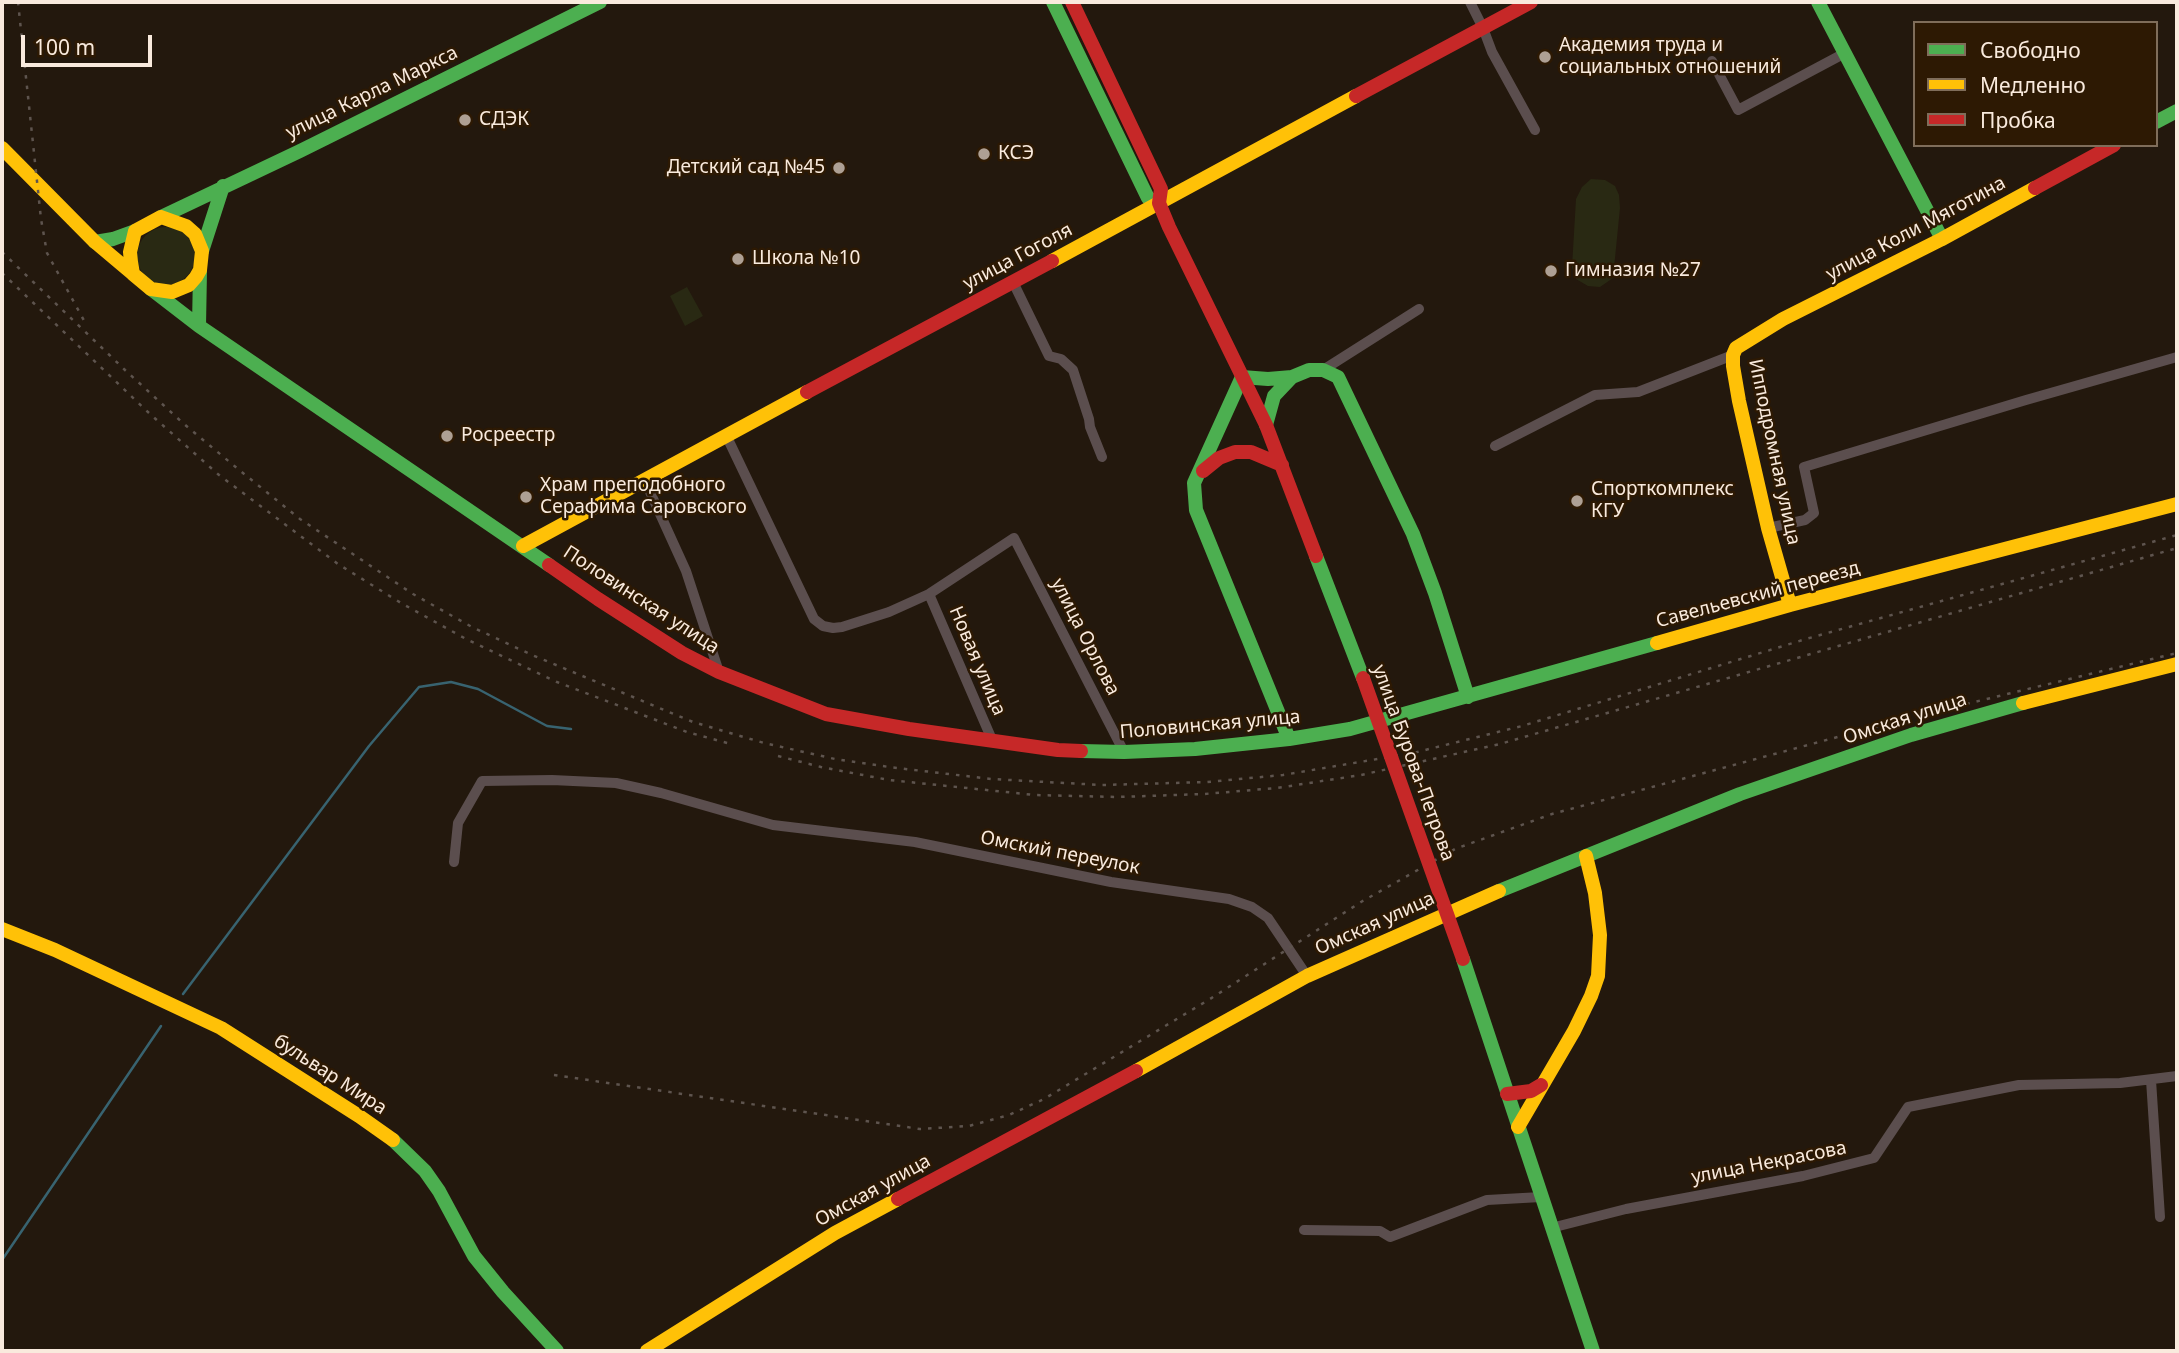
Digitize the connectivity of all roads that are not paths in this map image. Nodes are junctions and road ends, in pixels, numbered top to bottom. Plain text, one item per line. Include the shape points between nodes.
1 (600, 2) edge
2 (1053, 2) edge
3 (1072, 2) edge
4 (1470, 2) edge
5 (1531, 2) edge
6 (1818, 2) edge
7 (1483, 28) junction
8 (1845, 53) junction
9 (1712, 61) dead end
10 (2177, 111) edge
11 (2158, 121) edge
12 (1535, 130) dead end
13 (2110, 147) edge
14 (2, 148) edge
15 (223, 186) junction
16 (1159, 203) junction
17 (160, 217) junction
18 (135, 230) junction
19 (1942, 239) junction
20 (95, 242) junction
21 (202, 251) junction
22 (200, 270) junction
23 (133, 274) junction
24 (1013, 282) junction
25 (151, 289) junction
26 (1419, 309) dead end
27 (200, 326) junction
28 (1735, 352) junction
29 (2177, 357) edge
30 (1323, 370) junction
31 (1242, 377) junction
32 (1292, 377) junction
33 (1266, 425) junction
34 (726, 435) junction
35 (1495, 446) dead end
36 (1102, 457) dead end
37 (1282, 465) junction
38 (1199, 474) junction
39 (645, 481) junction
40 (2177, 503) edge
41 (1768, 528) junction
42 (523, 545) junction
43 (929, 594) junction
44 (1790, 605) junction
45 (2177, 664) edge
46 (719, 672) junction
47 (1468, 697) junction
48 (1350, 729) joint
49 (1289, 739) junction
50 (993, 742) junction
51 (1124, 752) junction
52 (1586, 856) junction
53 (454, 862) dead end
54 (2, 929) edge
55 (1307, 976) junction
56 (2177, 1076) edge
57 (2151, 1080) junction
58 (1541, 1085) junction
59 (1507, 1094) junction
60 (1518, 1127) junction
61 (1541, 1197) junction
62 (2160, 1217) dead end
63 (1551, 1228) junction
64 (1304, 1230) dead end
65 (557, 1351) edge
66 (647, 1351) edge
67 (1593, 1351) edge

1 - 15 main road, улица Карла Маркса
2 - 16 main road, улица Бурова-Петрова via 1148,198
3 - 16 main road, улица Бурова-Петрова via 1161,190
4 - 7 street
5 - 7 main road, улица Гоголя
6 - 8 main road
7 - 12 street
7 - 16 main road, улица Гоголя
8 - 9 street via 1738,110
8 - 19 main road
10 - 11 main road
13 - 19 main road, улица Коли Мяготина
14 - 20 main road
15 - 17 main road, улица Карла Маркса
15 - 21 main road
16 - 24 main road, улица Гоголя
16 - 31 main road, улица Бурова-Петрова
17 - 18 main road
17 - 21 main road via 186,226
18 - 20 main road
18 - 23 main road via 130,252
19 - 28 main road, улица Коли Мяготина via 1783,320
20 - 23 main road
21 - 22 main road
22 - 25 main road via 182,289
22 - 27 main road
23 - 25 main road
24 - 34 main road, улица Гоголя
24 - 36 street via 1049,356 1073,370
25 - 27 main road, Половинская улица
26 - 30 street
27 - 42 main road, Половинская улица
28 - 35 street, улица Коли Мяготина via 1638,392 1595,395
28 - 41 main road, Ипподромная улица via 1739,401
29 - 41 street via 1804,467 1814,513 1805,520
30 - 32 main road
30 - 47 main road via 1338,377 1412,532
31 - 32 main road
31 - 33 main road, улица Бурова-Петрова
31 - 38 main road
32 - 33 main road via 1274,396
33 - 37 main road, улица Бурова-Петрова
34 - 39 main road, улица Гоголя
34 - 43 street via 814,619 823,626 842,627
37 - 38 main road via 1251,452 1235,452
37 - 59 main road, улица Бурова-Петрова, bridge via 1363,678
38 - 49 main road via 1194,483 1196,510
39 - 42 main road, улица Гоголя
39 - 46 street via 686,571
40 - 44 main road, Савельевский переезд
41 - 44 main road, Ипподромная улица
42 - 46 main road, Половинская улица via 650,633
43 - 50 street, Новая улица
43 - 51 street, улица Орлова via 1014,538
44 - 47 main road, Савельевский переезд
45 - 52 main road, Омская улица via 1911,735 1717,803
46 - 50 main road, Половинская улица via 826,714
47 - 48 main road, Савельевский переезд
48 - 49 main road, Половинская улица
49 - 51 main road, Половинская улица
50 - 51 main road, Половинская улица
52 - 55 main road, Омская улица
52 - 58 main road via 1600,935 1598,976 1574,1031
53 - 55 street, Омский переулок via 458,823 482,780 616,783 772,825 915,842 1111,882 1228,899 1268,918
54 - 65 main road, бульвар Мира via 221,1028 401,1146 439,1191 474,1256
55 - 66 main road, Омская улица via 835,1233
56 - 57 street, улица Некрасова
57 - 62 street
57 - 63 street, улица Некрасова via 2019,1085 1908,1107 1874,1158 1803,1177 1626,1209
58 - 59 main road
58 - 60 main road
59 - 60 main road, улица Бурова-Петрова
60 - 61 main road, улица Бурова-Петрова
61 - 63 main road, улица Бурова-Петрова
61 - 64 street via 1487,1200 1390,1237 1380,1231
63 - 67 main road, улица Бурова-Петрова

